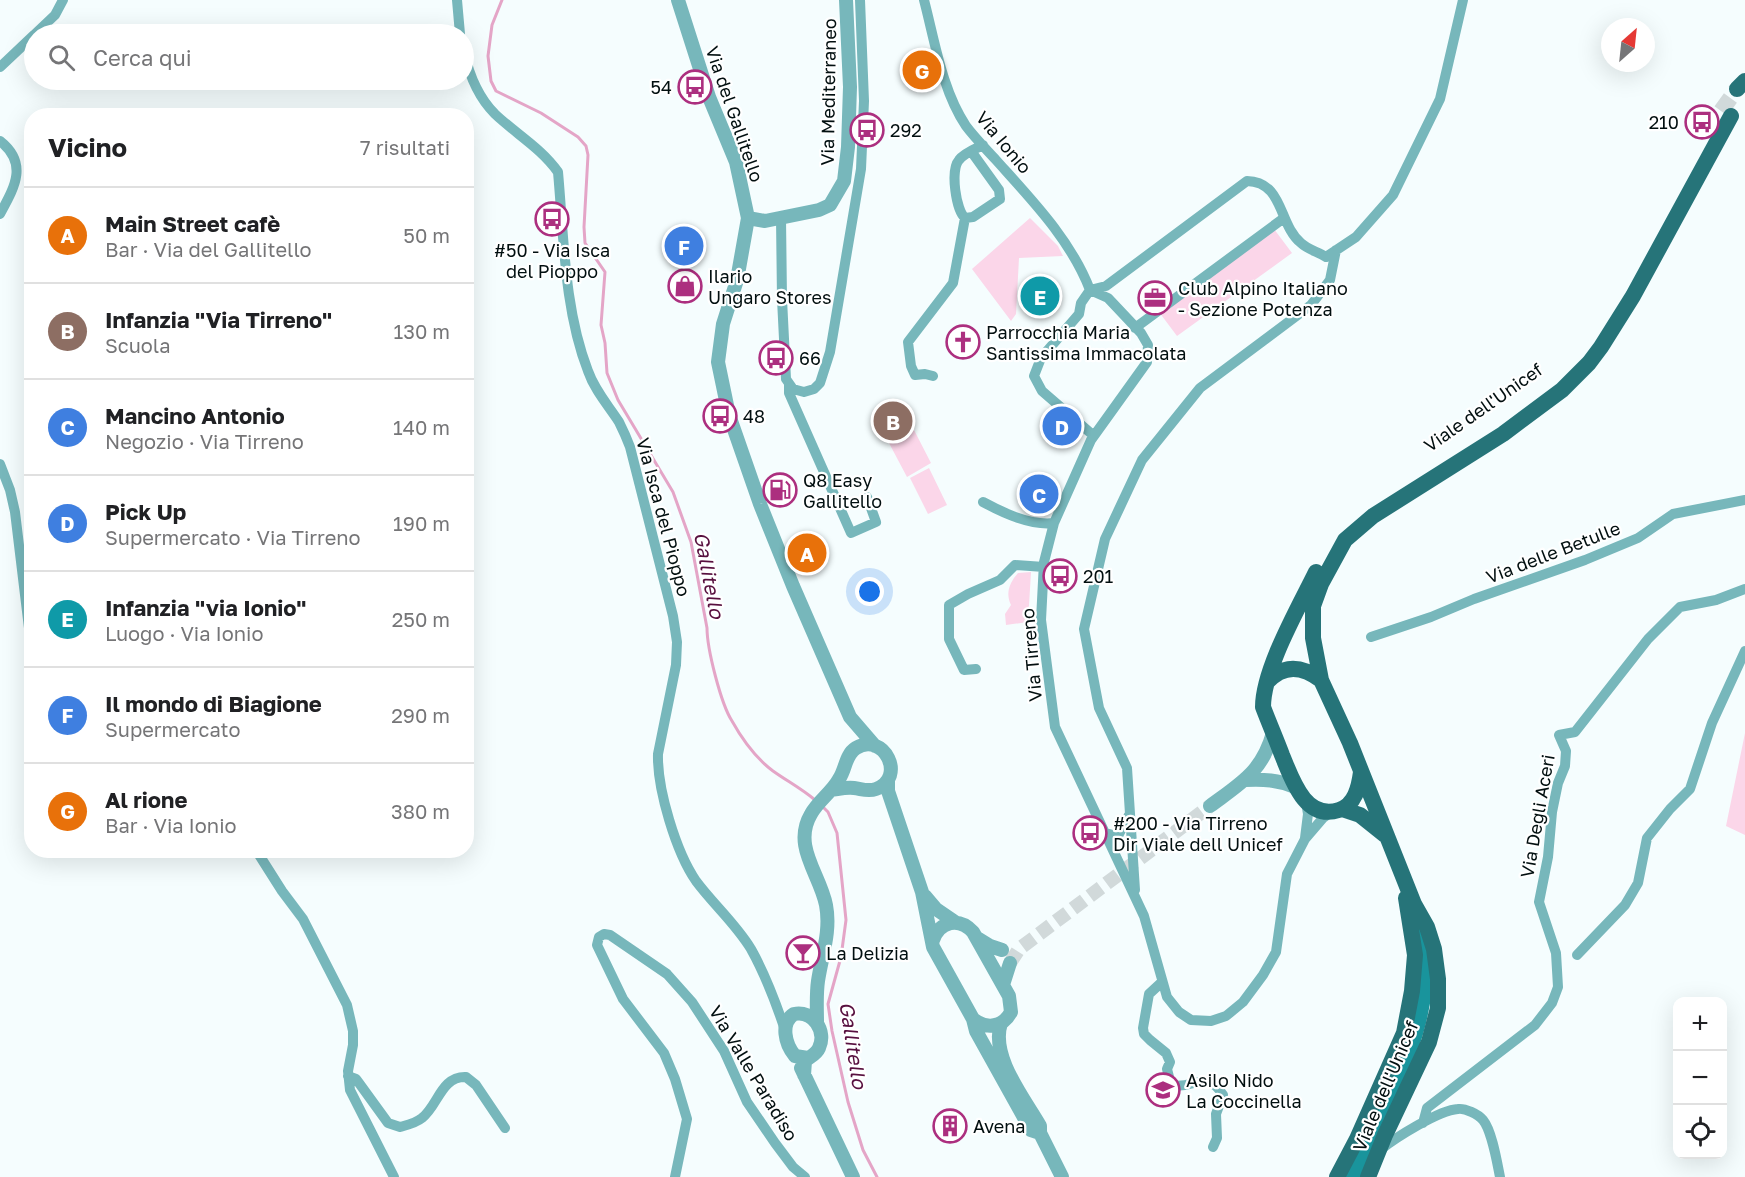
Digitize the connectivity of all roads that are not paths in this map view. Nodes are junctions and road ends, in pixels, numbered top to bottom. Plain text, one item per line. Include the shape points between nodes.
1 (63, 0) edge
2 (458, 0) edge
3 (678, 0) edge
4 (846, 0) edge
5 (860, 0) edge
6 (924, 0) edge
7 (1463, 0) edge
8 (46, 24) edge
9 (459, 24) edge
10 (24, 45) edge
11 (0, 67) edge
12 (474, 82) edge
13 (0, 141) edge
14 (982, 145) junction
15 (971, 151) junction
16 (0, 214) edge
17 (748, 218) junction
18 (781, 218) junction
19 (965, 218) junction
20 (1284, 218) junction
21 (1336, 250) junction
22 (1090, 290) junction
23 (1053, 327) dead end
24 (1135, 328) junction
25 (1065, 330) junction
26 (933, 376) dead end
27 (789, 383) junction
28 (1094, 436) junction
29 (0, 464) edge
30 (867, 497) dead end
31 (1745, 500) edge
32 (983, 502) dead end
33 (1054, 523) junction
34 (1044, 567) junction
35 (24, 587) edge
36 (1745, 589) edge
37 (1371, 637) dead end
38 (1745, 651) edge
39 (975, 669) dead end
40 (1321, 680) junction
41 (1267, 682) junction
42 (850, 717) junction
43 (1273, 733) junction
44 (875, 746) junction
45 (851, 752) junction
46 (845, 768) junction
47 (1361, 771) junction
48 (888, 780) junction
49 (1245, 780) junction
50 (1295, 788) junction
51 (862, 789) junction
52 (831, 790) junction
53 (1306, 802) junction
54 (1210, 806) tunnel mouth
55 (1336, 811) junction
56 (1130, 815) junction
57 (898, 824) junction
58 (1105, 833) junction
59 (1386, 835) junction
60 (1305, 839) junction
61 (261, 858) edge
62 (1402, 873) junction
63 (922, 892) junction
64 (1135, 896) junction
65 (1414, 904) junction
66 (955, 922) junction
67 (976, 938) junction
68 (933, 940) junction
69 (1002, 950) dead end
70 (1577, 955) dead end
71 (1010, 963) tunnel mouth
72 (818, 981) junction
73 (1162, 982) junction
74 (1003, 985) junction
75 (776, 1006) junction
76 (796, 1013) junction
77 (973, 1019) junction
78 (817, 1022) junction
79 (1001, 1023) junction
80 (784, 1030) junction
81 (801, 1057) junction
82 (348, 1077) junction
83 (1395, 1113) junction
84 (1423, 1123) junction
85 (505, 1128) dead end
86 (1408, 1130) junction
87 (1040, 1133) junction
88 (1214, 1147) dead end
89 (1378, 1152) junction
90 (394, 1177) edge
91 (675, 1177) edge
92 (805, 1177) edge
93 (853, 1177) edge
94 (1062, 1177) edge
95 (1337, 1177) edge
96 (1353, 1177) edge
97 (1368, 1177) edge
98 (1500, 1177) edge

1 - 8 street
2 - 9 street
3 - 17 street, Via del Gallitello via 709,97 736,162
4 - 18 street, Via Mediterraneo via 850,87 844,181 830,205
5 - 27 street via 864,101 861,169 830,352 820,383 814,389 804,392 792,389
6 - 14 street, Via Ionio via 954,107
7 - 21 street via 1440,99 1393,195 1356,237
10 - 11 street
12 - 75 street, Via Isca del Pioppo via 495,114 550,160 558,172 572,310 580,346 595,388 630,447 673,616 676,665 657,766 671,825 688,868 750,948
13 - 16 street via 12,155 17,176
14 - 15 street
14 - 22 street, Via Ionio via 1045,214
15 - 19 street via 954,168 960,213
15 - 19 street via 999,190 999,199 973,217
17 - 18 street, Via Mediterraneo
17 - 42 street, Via del Gallitello via 718,362 729,415 760,504
18 - 27 street
19 - 26 street via 953,283 908,342 915,375
20 - 21 street via 1301,243 1326,256
20 - 22 street via 1269,189 1259,182 1247,181 1106,286
20 - 24 street
21 - 56 street, Via Tirreno via 1330,280 1311,305 1200,388 1156,442 1142,460 1105,539 1084,629 1099,708 1127,768
22 - 24 street, Via Tirreno via 1108,298
22 - 25 street via 1079,314
23 - 25 street
24 - 28 street, Via Tirreno via 1149,345 1147,362
25 - 28 street via 1041,358 1034,376 1042,391
27 - 30 street via 789,393 851,533 876,522
28 - 33 street, Via Tirreno
29 - 35 street via 15,512
31 - 37 street, Via delle Betulle via 1673,514 1638,538 1585,560
32 - 33 street via 1042,525
33 - 34 street, Via Tirreno
34 - 39 street via 1015,565 1000,580 949,605 949,639 964,670
34 - 58 street, Via Tirreno via 1041,621 1055,727
36 - 84 street, Via Degli Aceri via 1680,607 1648,639 1575,732 1559,735 1566,751 1565,766 1552,812 1539,902 1556,953 1558,987 1552,1003 1535,1025 1427,1108
38 - 70 street via 1712,723 1690,789 1647,838 1638,883 1625,905
40 - 41 main road via 1310,672 1292,668 1275,674
40 - 41 main road, Viale dell'Unicef via 1313,638 1314,606 1346,540 1373,516 1533,413 1589,363 1633,296 1726,114 1581,356 1527,405 1367,508 1337,534 1299,606
40 - 47 main road, Viale dell'Unicef
41 - 43 main road, Viale dell'Unicef via 1263,707
42 - 44 street, Via del Gallitello
42 - 45 street, Via del Gallitello
43 - 49 street via 1267,754
43 - 50 main road, Viale dell'Unicef
44 - 45 street via 859,746
44 - 48 street via 889,757
45 - 46 street
46 - 51 street via 848,779
46 - 52 street
47 - 55 main road via 1355,795
47 - 59 main road, Viale dell'Unicef
48 - 51 street via 879,788
48 - 57 street
49 - 50 street via 1271,780
49 - 54 street
50 - 53 main road, Viale dell'Unicef
51 - 52 street
51 - 57 street via 887,807
52 - 72 street via 813,811 803,834 828,919
53 - 55 main road via 1317,810
53 - 60 street
55 - 59 main road via 1360,815
55 - 60 street via 1323,818
56 - 58 street via 1118,836
56 - 64 street, Via Tirreno
57 - 63 street
58 - 64 street, Via Tirreno
59 - 62 main road, Viale dell'Unicef
60 - 73 street, Via Tirreno via 1287,874 1276,952 1243,1002 1226,1016 1211,1021 1191,1020 1167,997
61 - 82 street via 303,919 347,1005 353,1031
62 - 65 main road, Viale dell'Unicef
62 - 95 main road, Viale dell'Unicef via 1415,956 1404,1033
63 - 66 street via 936,909
63 - 68 street
64 - 73 street, Via Tirreno
65 - 83 main road, Viale dell'Unicef via 1434,949 1437,1008 1429,1042
65 - 96 main road via 1425,958 1423,1001 1411,1048
66 - 67 street via 968,927
66 - 68 street via 941,927
67 - 69 street
67 - 74 street
68 - 77 street via 937,956
71 - 74 street
72 - 76 street via 808,1001
72 - 78 street
73 - 88 street via 1149,994 1144,1034 1166,1053 1171,1085 1207,1081 1223,1095 1216,1114
74 - 79 street via 1012,1005 1008,1018
75 - 76 street via 785,1013
75 - 80 street, Via Isca del Pioppo
76 - 78 street via 813,1017
76 - 80 street via 789,1017
77 - 79 street via 984,1026
77 - 87 street via 1031,1130
78 - 81 street via 820,1044 814,1055
79 - 87 street via 998,1043 1003,1060 1040,1126
80 - 81 street via 788,1043
81 - 93 street via 804,1075
82 - 85 street via 360,1083 388,1123 400,1127 422,1118 445,1086 456,1078 469,1078
82 - 90 street via 350,1089
83 - 86 street
83 - 89 main road, Viale dell'Unicef
84 - 86 street
84 - 98 street via 1457,1109 1468,1110 1483,1120
86 - 89 street
87 - 94 street
89 - 97 main road, Viale dell'Unicef
91 - 92 street, Via Valle Paradiso via 687,1119 664,1053 623,999 597,945 604,934 667,974 692,1002 724,1051 747,1102 774,1143

